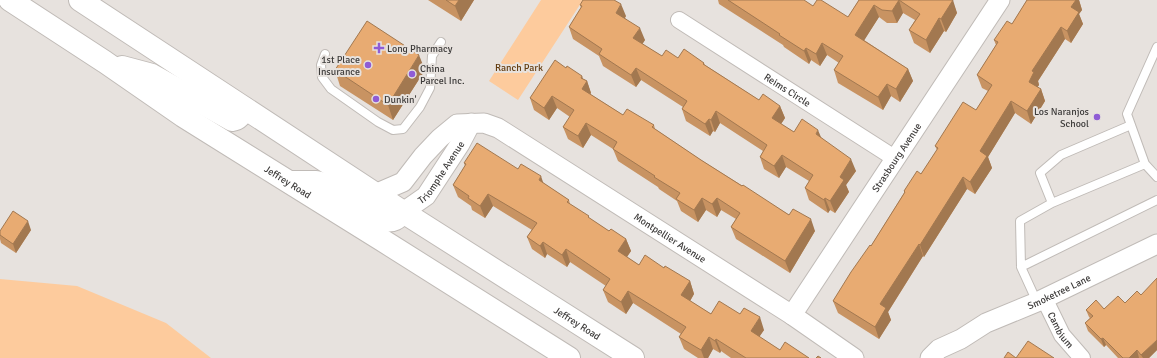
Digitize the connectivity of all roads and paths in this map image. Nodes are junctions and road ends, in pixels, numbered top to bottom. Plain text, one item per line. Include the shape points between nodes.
1 (10, 0) edge
2 (80, 0) edge
3 (996, 1) edge
4 (679, 20) dead end
5 (441, 42) dead end
6 (1157, 47) edge
7 (325, 54) dead end
8 (105, 62) junction
9 (244, 108) junction
10 (477, 123) junction
11 (1131, 125) junction
12 (896, 159) junction
13 (1145, 164) junction
14 (1157, 177) edge
15 (289, 182) junction
16 (375, 194) junction
17 (1157, 200) edge
18 (1052, 203) junction
19 (403, 212) junction
20 (1157, 244) edge
21 (1021, 267) junction
22 (1041, 300) junction
23 (792, 315) junction
24 (961, 339) junction
25 (569, 358) edge
26 (633, 358) edge
27 (854, 358) edge
28 (930, 358) edge
29 (951, 358) edge
30 (1082, 358) edge

1 - 8 main road, Jeffrey Road
2 - 9 main road, Jeffrey Road
3 - 12 street, Strasbourg Avenue
4 - 12 street, Reims Circle
5 - 7 lane via 432,56 430,88 404,129 393,130 378,122 331,89 322,77
6 - 11 lane via 1127,114
8 - 9 main road via 152,75 232,120 240,118
8 - 15 main road, Jeffrey Road via 183,116
9 - 16 main road, Jeffrey Road
10 - 16 street, Triomphe Avenue via 457,124 423,156 403,182
10 - 19 street, Triomphe Avenue via 426,196
10 - 23 street, Montpellier Avenue via 498,128
11 - 13 lane
11 - 18 lane via 1061,155 1040,173
12 - 23 street, Strasbourg Avenue
13 - 14 lane
13 - 18 lane
15 - 19 main road via 325,184 384,220 398,218
15 - 25 main road, Jeffrey Road
16 - 19 main road, Jeffrey Road
17 - 21 lane
18 - 21 lane via 1020,221
19 - 26 main road, Jeffrey Road
20 - 22 street, Smoketree Lane
21 - 22 lane
22 - 24 street, Smoketree Lane via 986,323
22 - 30 street, Cambium via 1062,335
23 - 27 street, Montpellier Avenue
24 - 28 street, Smoketree Lane via 939,349
24 - 29 street, Smoketree Lane

